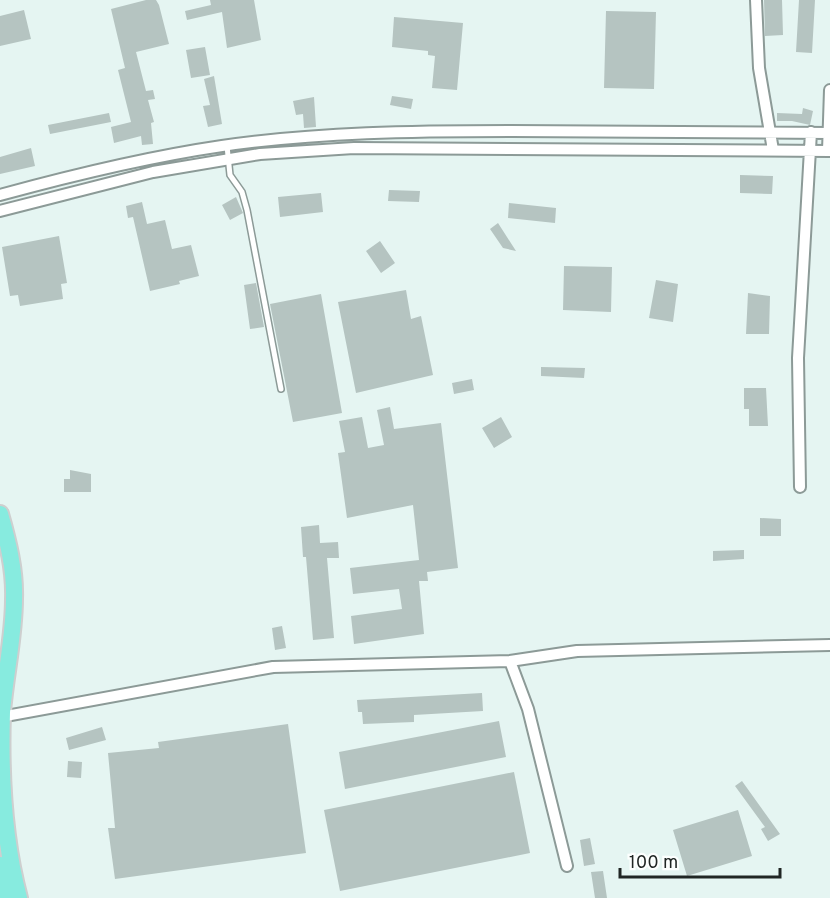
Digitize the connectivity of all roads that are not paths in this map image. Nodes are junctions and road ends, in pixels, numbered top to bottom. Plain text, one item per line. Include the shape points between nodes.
1 (756, 0) edge
2 (830, 90) edge
3 (772, 132) junction
4 (811, 132) junction
5 (829, 133) edge
6 (227, 145) junction
7 (773, 150) junction
8 (810, 151) junction
9 (829, 151) edge
10 (228, 158) junction
11 (0, 195) edge
12 (0, 211) edge
13 (281, 388) dead end
14 (800, 487) dead end
15 (0, 514) edge
16 (830, 645) edge
17 (510, 661) junction
18 (1, 717) edge
19 (567, 866) dead end
20 (0, 868) edge
21 (7, 898) edge
22 (19, 898) edge

1 - 3 street via 759,68
2 - 5 street
3 - 4 street
3 - 6 street via 418,131
3 - 7 street
4 - 5 street
4 - 8 street
5 - 9 street
6 - 10 lane
6 - 11 street via 96,170
7 - 8 street
7 - 10 street via 354,148
8 - 9 street
8 - 14 street via 798,358
10 - 12 street via 153,172
10 - 13 lane via 230,175 242,192 247,210
15 - 18 main road via 13,572 14,598
16 - 17 street via 577,651
17 - 18 street via 273,667
17 - 19 street via 528,709
18 - 22 main road via 3,808
20 - 21 main road

